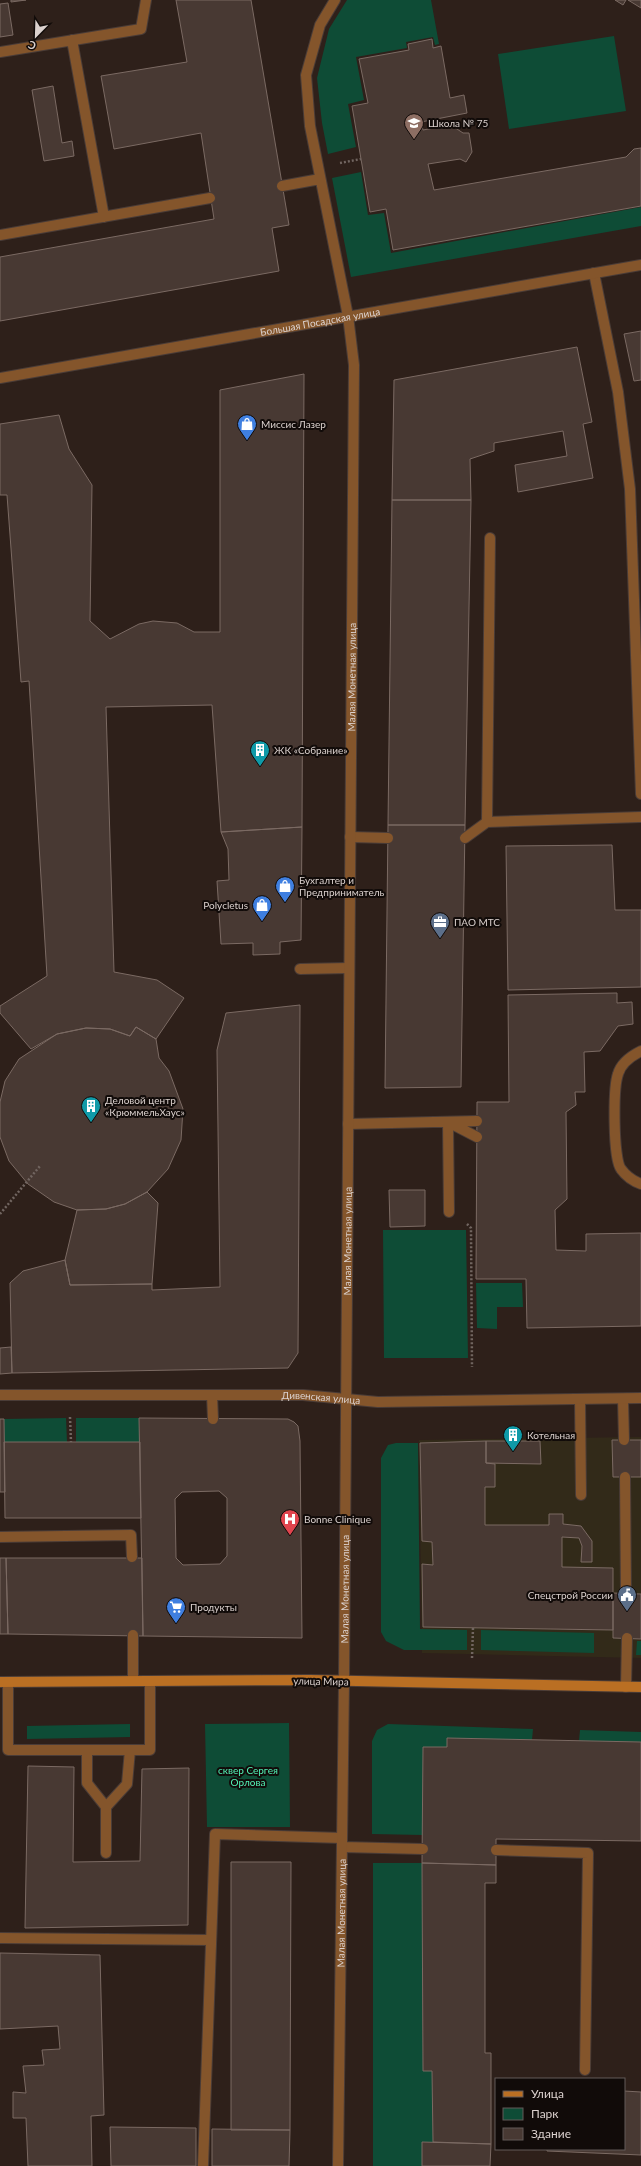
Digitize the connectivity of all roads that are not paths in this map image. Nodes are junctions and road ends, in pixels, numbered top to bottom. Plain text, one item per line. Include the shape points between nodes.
1 (146, 0) edge
2 (335, 0) edge
3 (72, 40) junction
4 (0, 52) edge
5 (320, 179) junction
6 (282, 186) dead end
7 (210, 198) dead end
8 (104, 217) junction
9 (0, 235) edge
10 (641, 265) edge
11 (594, 273) junction
12 (348, 316) junction
13 (0, 378) edge
14 (490, 538) dead end
15 (641, 794) edge
16 (641, 817) edge
17 (487, 822) junction
18 (350, 837) junction
19 (388, 838) dead end
20 (465, 838) dead end
21 (349, 968) junction
22 (300, 969) dead end
23 (641, 1051) edge
24 (477, 1121) dead end
25 (448, 1122) junction
26 (348, 1124) junction
27 (477, 1137) dead end
28 (641, 1184) edge
29 (449, 1212) road end
30 (0, 1395) edge
31 (212, 1395) junction
32 (641, 1398) edge
33 (346, 1399) junction
34 (580, 1399) junction
35 (623, 1399) junction
36 (213, 1419) dead end
37 (624, 1440) dead end
38 (625, 1477) dead end
39 (581, 1495) dead end
40 (0, 1537) edge
41 (132, 1558) dead end
42 (626, 1594) dead end
43 (133, 1635) dead end
44 (627, 1638) dead end
45 (133, 1681) junction
46 (150, 1681) junction
47 (344, 1681) junction
48 (4, 1682) edge
49 (626, 1687) junction
50 (641, 1687) edge
51 (87, 1750) junction
52 (130, 1750) junction
53 (106, 1807) junction
54 (342, 1843) junction
55 (422, 1849) dead end
56 (496, 1850) dead end
57 (106, 1853) dead end
58 (0, 1938) edge
59 (211, 1940) junction
60 (585, 2070) dead end
61 (203, 2166) edge
62 (338, 2166) edge

1 - 3 street via 141,29
2 - 5 street, Малая Монетная улица via 320,25 306,75 310,126
3 - 4 street
3 - 8 street
5 - 6 street
5 - 12 street, Малая Монетная улица
7 - 8 street
8 - 9 street
10 - 11 street, Большая Посадская улица
11 - 12 street, Большая Посадская улица
11 - 15 street via 618,392 630,489
12 - 13 street, Большая Посадская улица
12 - 18 street, Малая Монетная улица via 354,365
14 - 17 street
16 - 17 street
17 - 20 street
18 - 19 street
18 - 21 street, Малая Монетная улица
21 - 22 street
21 - 26 street, Малая Монетная улица
23 - 28 street via 630,1056 618,1073 615,1094 616,1153 620,1169 634,1182
24 - 25 street
25 - 26 street
25 - 27 street
25 - 29 street
26 - 33 street, Малая Монетная улица
30 - 31 street, Дивенская улица
31 - 33 street, Дивенская улица via 303,1394
31 - 36 street
32 - 35 street, Дивенская улица
33 - 34 street, Дивенская улица via 378,1402
33 - 47 street, Малая Монетная улица
34 - 35 street, Дивенская улица
34 - 39 street
35 - 37 street
38 - 42 street
40 - 41 street via 131,1535
43 - 45 street
44 - 49 street
45 - 46 street, улица Мира
45 - 48 street, улица Мира
46 - 47 street, улица Мира
46 - 52 street via 150,1750
47 - 49 street, улица Мира
47 - 54 street, Малая Монетная улица
48 - 51 street via 8,1750
49 - 50 street, улица Мира
51 - 52 street
51 - 53 street via 87,1783
52 - 53 street via 127,1784
53 - 57 street
54 - 55 street
54 - 59 street via 215,1834
54 - 62 street, Малая Монетная улица
56 - 60 street via 588,1853
58 - 59 street
59 - 61 street

